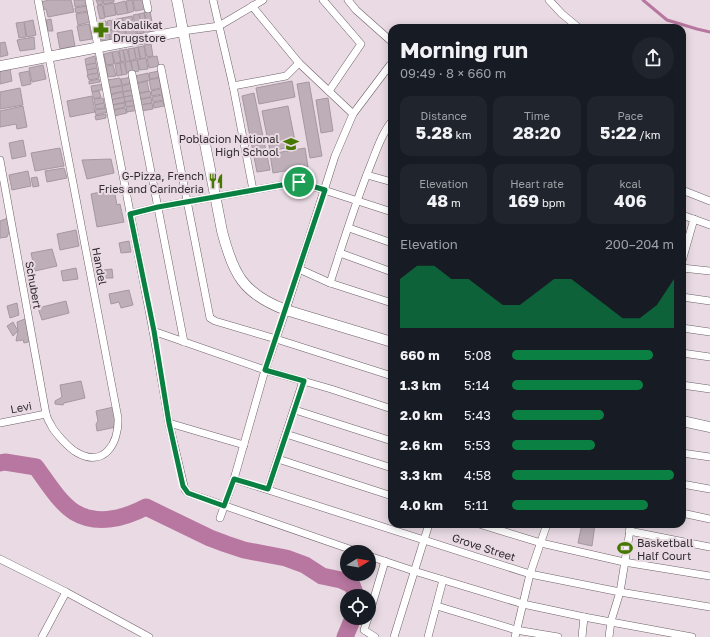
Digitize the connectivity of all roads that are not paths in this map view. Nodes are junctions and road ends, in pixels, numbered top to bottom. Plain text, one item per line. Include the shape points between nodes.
1 (38, 0) edge
2 (89, 0) edge
3 (146, 0) edge
4 (177, 0) edge
5 (263, 0) edge
6 (323, 0) edge
7 (348, 0) edge
8 (549, 0) edge
9 (214, 1) edge
10 (252, 6) junction
11 (148, 9) dead end
12 (574, 24) edge
13 (219, 26) junction
14 (183, 31) junction
15 (388, 38) edge
16 (98, 48) junction
17 (49, 56) junction
18 (299, 63) junction
19 (0, 66) edge
20 (161, 68) dead end
21 (388, 68) edge
22 (132, 74) dead end
23 (233, 86) junction
24 (329, 91) junction
25 (353, 114) junction
26 (388, 125) edge
27 (0, 160) edge
28 (366, 175) junction
29 (388, 181) edge
30 (253, 190) junction
31 (325, 190) junction
32 (686, 192) edge
33 (215, 197) junction
34 (357, 200) junction
35 (188, 201) junction
36 (710, 201) edge
37 (158, 207) junction
38 (388, 211) edge
39 (130, 214) junction
40 (686, 216) edge
41 (694, 219) junction
42 (710, 225) edge
43 (349, 228) junction
44 (388, 242) edge
45 (686, 247) edge
46 (340, 253) junction
47 (686, 268) edge
48 (299, 269) junction
49 (710, 270) edge
50 (388, 271) edge
51 (330, 283) junction
52 (686, 297) edge
53 (710, 301) edge
54 (388, 302) edge
55 (286, 310) junction
56 (686, 329) edge
57 (154, 331) junction
58 (710, 332) edge
59 (276, 339) junction
60 (388, 341) edge
61 (184, 342) junction
62 (686, 354) edge
63 (710, 357) edge
64 (265, 370) junction
65 (388, 375) edge
66 (304, 381) junction
67 (686, 386) edge
68 (710, 389) edge
69 (388, 408) edge
70 (294, 410) junction
71 (46, 414) junction
72 (686, 422) edge
73 (0, 423) edge
74 (169, 423) junction
75 (710, 427) edge
76 (286, 434) junction
77 (388, 440) edge
78 (244, 445) junction
79 (686, 454) edge
80 (278, 458) junction
81 (710, 458) edge
82 (388, 467) edge
83 (234, 479) junction
84 (686, 485) edge
85 (710, 488) edge
86 (268, 489) junction
87 (388, 495) edge
88 (224, 506) junction
89 (686, 514) edge
90 (220, 518) dead end
91 (710, 519) edge
92 (388, 527) edge
93 (390, 528) edge
94 (427, 528) edge
95 (492, 528) edge
96 (546, 528) edge
97 (630, 528) edge
98 (424, 539) junction
99 (541, 543) junction
100 (340, 546) edge
101 (710, 547) edge
102 (376, 558) edge
103 (0, 559) edge
104 (385, 561) junction
105 (624, 562) junction
106 (414, 571) junction
107 (530, 574) junction
108 (710, 576) edge
109 (443, 580) junction
110 (376, 591) edge
111 (66, 592) junction
112 (620, 592) junction
113 (523, 604) junction
114 (436, 606) junction
115 (710, 607) edge
116 (584, 617) junction
117 (611, 621) junction
118 (366, 625) edge
119 (515, 633) edge
120 (396, 636) edge
121 (42, 637) edge
122 (149, 637) edge
123 (375, 637) edge
124 (428, 637) edge
125 (558, 637) edge
126 (582, 637) edge
127 (609, 637) edge
128 (692, 637) edge

1 - 17 street, Handel
2 - 16 street
3 - 11 street
4 - 14 street
5 - 10 street
6 - 24 street via 361,44
7 - 15 street
8 - 12 street
9 - 13 street
10 - 13 street
10 - 18 street
13 - 14 street
13 - 23 street
14 - 16 street
14 - 33 street
16 - 17 street
16 - 39 street
17 - 19 street
17 - 71 street, Handel via 117,412 117,434 109,450 103,455 94,458 84,456 74,451 51,426
18 - 23 street via 286,76
18 - 24 street
20 - 35 street
21 - 25 street
22 - 37 street
23 - 30 street
24 - 25 street
25 - 31 street via 335,156
26 - 28 street
27 - 71 street, Schubert
28 - 29 street
28 - 34 street
30 - 31 street via 299,182
30 - 33 street
31 - 34 street
31 - 48 street
32 - 36 street
33 - 35 street
33 - 55 street via 226,249 242,282 254,294
34 - 38 street
34 - 43 street
35 - 37 street
35 - 59 street via 210,318 215,322
37 - 39 street
37 - 61 street
39 - 57 street
40 - 41 street
41 - 42 street
41 - 45 street
43 - 44 street
43 - 46 street
46 - 50 street
46 - 51 street
47 - 49 street
48 - 51 street
48 - 55 street
51 - 54 street
52 - 53 street
55 - 59 street
55 - 60 street
56 - 58 street
57 - 61 street
57 - 74 street
59 - 64 street
59 - 65 street
61 - 64 street
62 - 63 street
64 - 66 street
64 - 78 street
66 - 69 street
66 - 70 street
67 - 68 street
70 - 76 street
70 - 77 street
71 - 73 street, Levi
72 - 75 street
74 - 78 street
74 - 88 street via 185,490
76 - 80 street
76 - 82 street
78 - 83 street
79 - 81 street
80 - 86 street
80 - 87 street
83 - 86 street, Grove Street
83 - 88 street
84 - 85 street
86 - 92 street, Grove Street
88 - 90 street
88 - 100 street
89 - 91 street
93 - 98 street, Grove Street
94 - 98 street
95 - 99 street
96 - 99 street
97 - 101 street
97 - 105 street
98 - 106 street
98 - 107 street, Grove Street
99 - 105 street
99 - 107 street
102 - 104 street
103 - 111 street
104 - 106 street
104 - 110 street
105 - 108 street
105 - 112 street
106 - 109 street
106 - 120 street
107 - 112 street, Grove Street
107 - 113 street
109 - 113 street
109 - 114 street
111 - 121 street
111 - 122 street
112 - 115 street, Grove Street
112 - 117 street
113 - 116 street
113 - 119 street
114 - 119 street
114 - 124 street
116 - 117 street
116 - 126 street
117 - 127 street
117 - 128 street
118 - 123 street via 364,630
119 - 125 street

